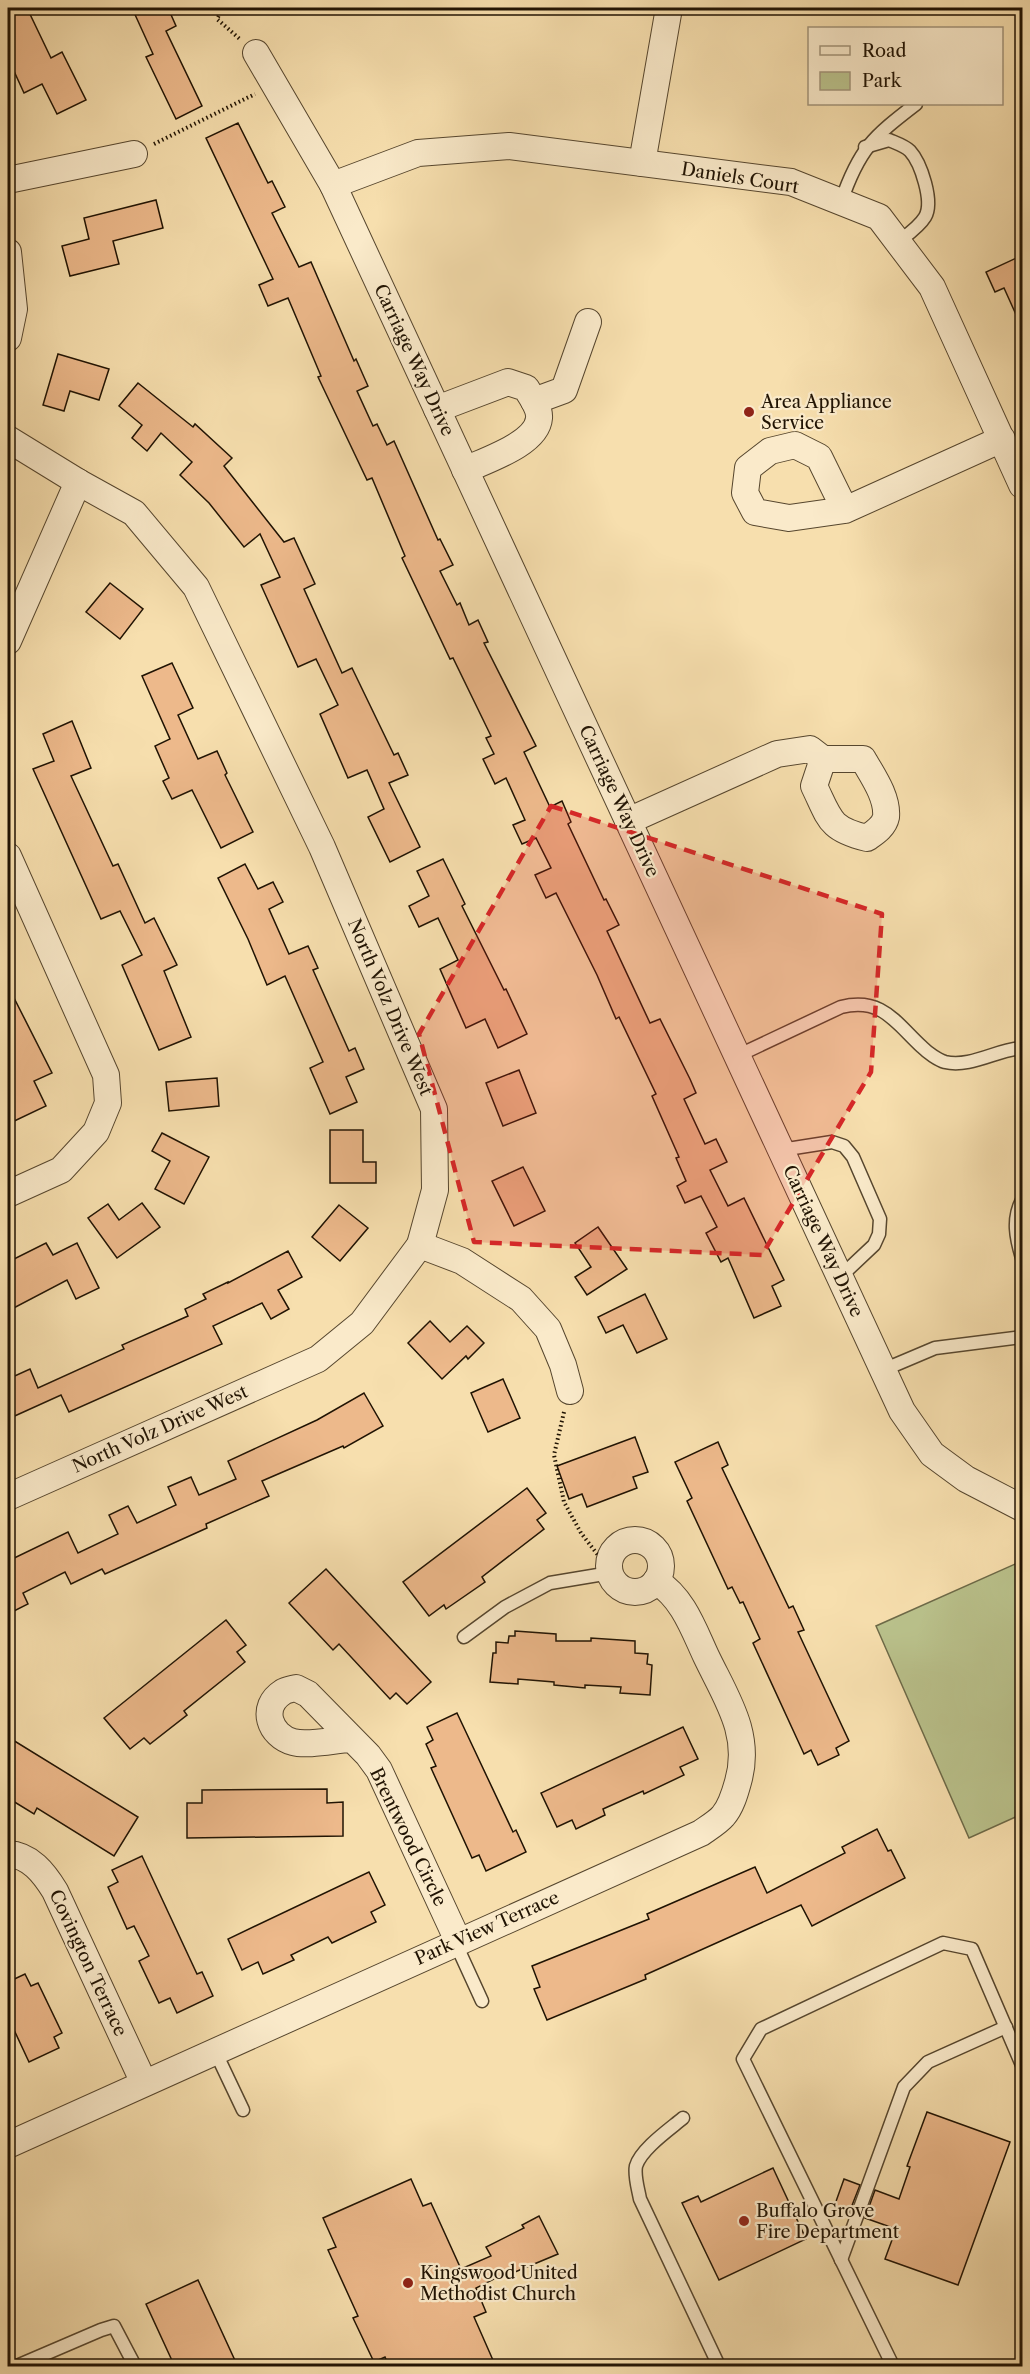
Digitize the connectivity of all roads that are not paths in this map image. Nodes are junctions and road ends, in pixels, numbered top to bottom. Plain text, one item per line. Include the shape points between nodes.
1 (671, 8) edge
2 (256, 53) road end
3 (915, 105) edge
4 (866, 147) junction
5 (134, 154) road end
6 (642, 163) junction
7 (8, 180) edge
8 (333, 185) junction
9 (842, 202) junction
10 (898, 242) junction
11 (8, 252) edge
12 (588, 322) dead end
13 (8, 338) edge
14 (534, 401) junction
15 (437, 409) junction
16 (8, 439) edge
17 (1002, 439) junction
18 (465, 470) junction
19 (78, 483) junction
20 (1023, 485) edge
21 (845, 510) dead end
22 (8, 641) edge
23 (824, 759) dead end
24 (628, 821) junction
25 (8, 856) edge
26 (1023, 1048) edge
27 (737, 1056) junction
28 (781, 1150) junction
29 (8, 1194) edge
30 (1023, 1200) edge
31 (420, 1245) junction
32 (1023, 1258) edge
33 (840, 1277) junction
34 (1023, 1337) edge
35 (883, 1370) junction
36 (570, 1391) road end
37 (8, 1497) edge
38 (1023, 1508) edge
39 (610, 1571) junction
40 (656, 1581) junction
41 (464, 1637) dead end
42 (350, 1739) dead end
43 (12, 1854) edge
44 (457, 1942) junction
45 (482, 2001) dead end
46 (1006, 2027) junction
47 (215, 2051) junction
48 (1023, 2065) edge
49 (144, 2083) junction
50 (243, 2110) dead end
51 (683, 2118) dead end
52 (8, 2145) edge
53 (841, 2260) junction
54 (17, 2367) edge
55 (135, 2367) edge
56 (719, 2367) edge
57 (893, 2367) edge

1 - 6 street
2 - 8 street, Carriage Way Drive
3 - 4 lane
4 - 9 lane via 850,175
4 - 10 lane via 889,140 909,150 922,176 929,208 920,223
5 - 7 street
6 - 8 street, Daniels Court via 509,146 418,153
6 - 9 street, Daniels Court via 791,182
8 - 15 street, Carriage Way Drive
9 - 10 street, Daniels Court via 879,217
10 - 17 street, Daniels Court via 932,287
11 - 13 street via 14,309
12 - 14 street via 564,390
14 - 15 street via 526,388 508,382
14 - 18 street via 539,416 530,436
15 - 18 street, Carriage Way Drive
16 - 19 street, North Volz Drive West
17 - 20 street, Daniels Court
17 - 21 street
18 - 24 street, Carriage Way Drive
19 - 22 street
19 - 31 street, North Volz Drive West via 134,513 196,587 322,847 434,1109 435,1190
23 - 24 street via 810,749 777,754
24 - 27 street, Carriage Way Drive
25 - 29 street via 106,1075 108,1103 96,1132 61,1170
26 - 27 lane via 1009,1048 970,1061 944,1062 927,1052 880,1008 856,1003
27 - 28 street, Carriage Way Drive
28 - 33 street, Carriage Way Drive
28 - 33 lane via 832,1142 844,1146 854,1157 880,1219 879,1234 874,1245
30 - 32 lane via 1015,1230
31 - 36 street via 462,1261 521,1299 548,1329
31 - 37 street, North Volz Drive West via 362,1323 318,1359
33 - 35 street, Carriage Way Drive
34 - 35 lane via 935,1348
35 - 38 street, Carriage Way Drive via 902,1411 932,1454 966,1479
39 - 40 street via 623,1589 634,1592 645,1590
39 - 40 street via 611,1556 619,1545 629,1540 641,1541 658,1554 661,1568
39 - 41 lane via 550,1583 505,1607
40 - 44 street, Park View Terrace via 682,1605 737,1722 744,1748 735,1795 723,1816 701,1833
42 - 44 street, Brentwood Circle via 379,1770
43 - 49 street, Covington Terrace via 44,1874 55,1891
44 - 45 lane
44 - 47 street, Park View Terrace
46 - 48 lane
46 - 53 lane via 928,2062 904,2087
46 - 53 lane via 972,1949 944,1943 762,2029 742,2058
47 - 49 street, Park View Terrace
47 - 50 lane
49 - 52 street, Park View Terrace
51 - 56 lane via 646,2151 636,2164 636,2179 640,2199
53 - 57 lane
54 - 55 lane via 114,2326

